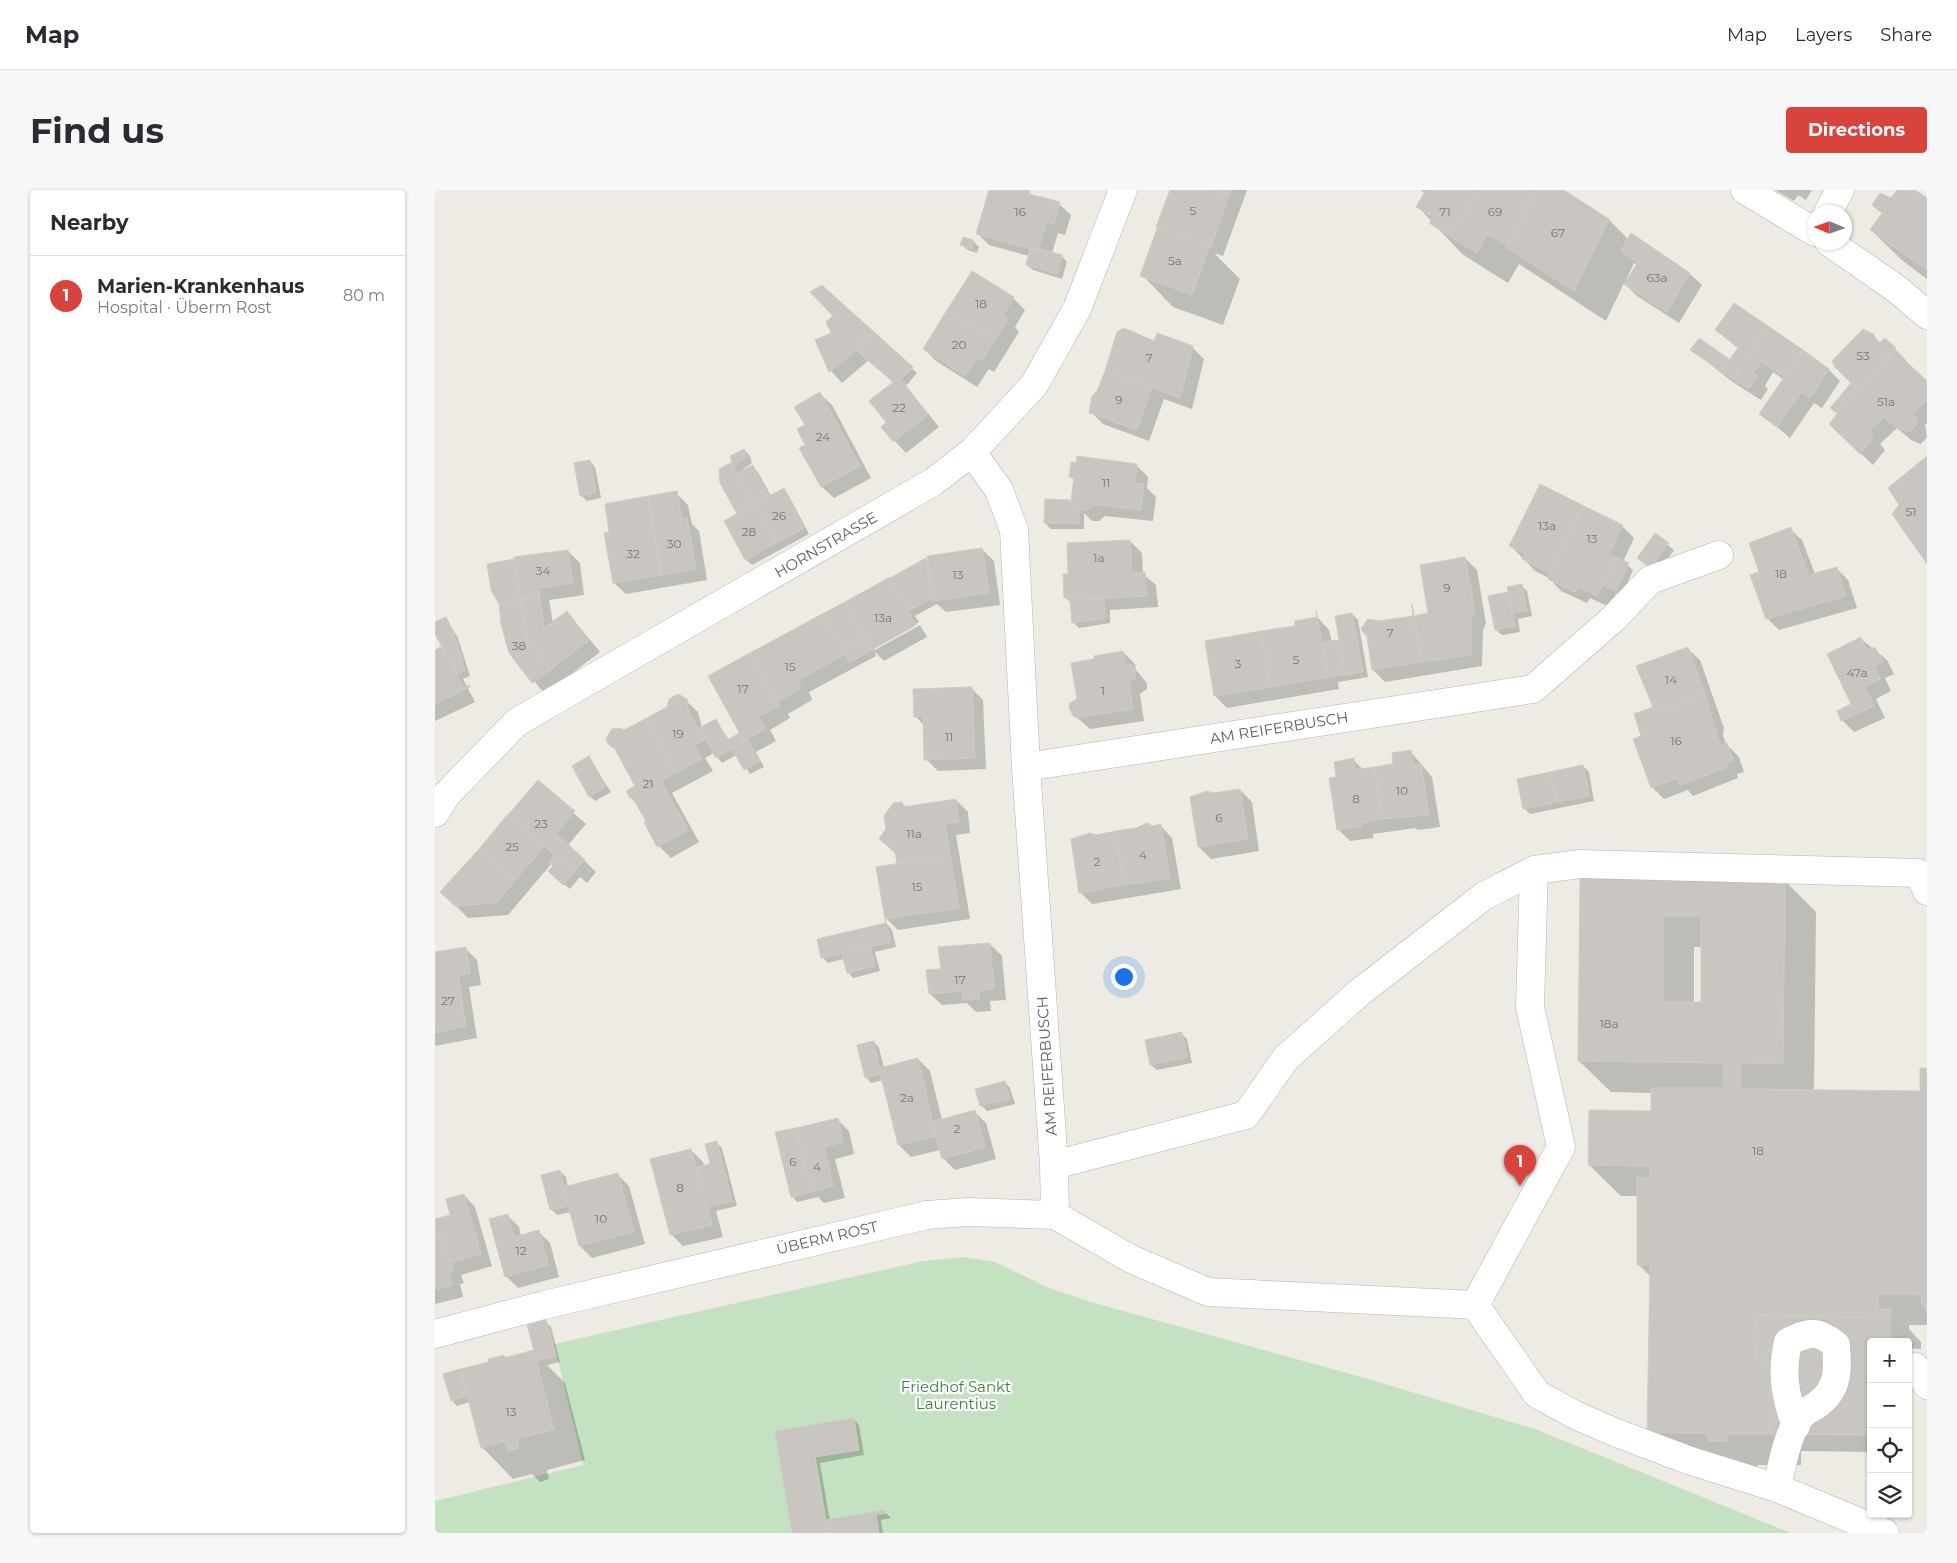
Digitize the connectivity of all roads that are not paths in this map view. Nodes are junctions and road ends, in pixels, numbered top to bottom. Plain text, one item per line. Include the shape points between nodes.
1 (1123, 190) edge
2 (1745, 190) edge
3 (1840, 190) edge
4 (1832, 205) edge
5 (1807, 227) edge
6 (1840, 250) edge
7 (1927, 315) edge
8 (972, 452) junction
9 (1719, 555) dead end
10 (1026, 767) junction
11 (435, 813) edge
12 (1534, 870) junction
13 (1927, 891) edge
14 (1054, 1165) junction
15 (1055, 1215) junction
16 (1475, 1305) junction
17 (435, 1334) edge
18 (1796, 1426) dead end
19 (1777, 1488) junction
20 (1885, 1533) edge

1 - 8 street, HORNSTRASSE via 1077,309 1034,385
2 - 5 street
3 - 4 street
6 - 7 street via 1898,290
8 - 10 street, AM REIFERBUSCH via 999,490 1013,530
8 - 11 street, HORNSTRASSE via 933,482 517,722 447,794
9 - 10 street, AM REIFERBUSCH via 1651,580 1614,618 1533,689
10 - 14 street, AM REIFERBUSCH
12 - 13 street via 1580,864 1919,873
12 - 14 street via 1484,896 1360,992 1286,1058 1246,1115
12 - 16 street via 1530,1007 1561,1147
14 - 15 street, AM REIFERBUSCH
15 - 16 street, ÜBERM ROST via 1131,1259 1208,1292
15 - 17 street, ÜBERM ROST via 927,1214
16 - 19 street via 1537,1394 1614,1432
18 - 19 street via 1787,1444
19 - 20 street

